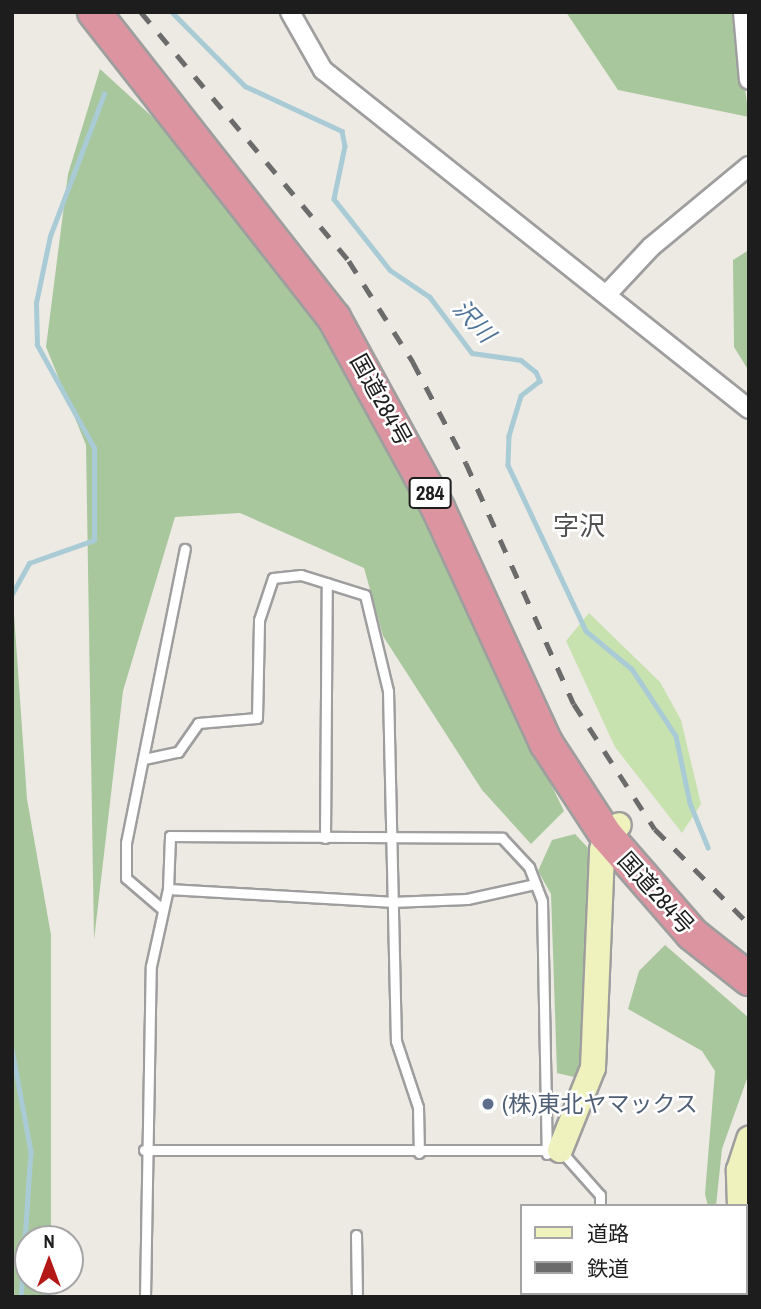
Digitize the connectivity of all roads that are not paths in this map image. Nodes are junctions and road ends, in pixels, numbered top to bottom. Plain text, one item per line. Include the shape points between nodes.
1 (94, 12) edge
2 (109, 12) edge
3 (290, 12) edge
4 (743, 12) edge
5 (749, 80) edge
6 (749, 166) edge
7 (608, 293) junction
8 (749, 409) edge
9 (185, 549) dead end
10 (327, 583) junction
11 (144, 759) junction
12 (612, 830) junction
13 (325, 838) junction
14 (388, 839) junction
15 (535, 884) junction
16 (168, 889) junction
17 (391, 902) junction
18 (161, 908) junction
19 (749, 957) edge
20 (749, 978) edge
21 (749, 1139) edge
22 (144, 1150) junction
23 (554, 1152) junction
24 (419, 1153) junction
25 (600, 1204) edge
26 (740, 1204) edge
27 (356, 1235) dead end
28 (145, 1297) edge
29 (357, 1297) edge

1 - 12 highway, 国道284号 / 284 via 334,318 438,508 546,743
2 - 12 highway, 国道284号 / 284 via 351,320 431,455 561,742
3 - 7 street via 323,70
4 - 5 street
6 - 7 street via 651,247
7 - 8 street
9 - 11 lane
10 - 11 lane via 301,575 273,578 259,621 257,718 198,723 178,752
10 - 13 lane
10 - 14 lane via 365,595 388,691
11 - 18 lane via 126,843 126,878
12 - 19 highway, 国道284号 / 284
12 - 20 highway, 国道284号 / 284 via 692,934
12 - 23 street via 593,1068
13 - 14 lane
13 - 16 lane via 170,836
14 - 15 lane via 502,838
14 - 17 lane
15 - 17 lane via 467,899
15 - 23 lane via 542,901
16 - 17 lane
16 - 18 lane
17 - 24 lane via 396,1041 418,1107
18 - 22 lane via 151,966
21 - 26 street via 739,1170
22 - 24 lane
22 - 28 lane
23 - 24 lane
23 - 25 lane via 600,1195
27 - 29 lane

